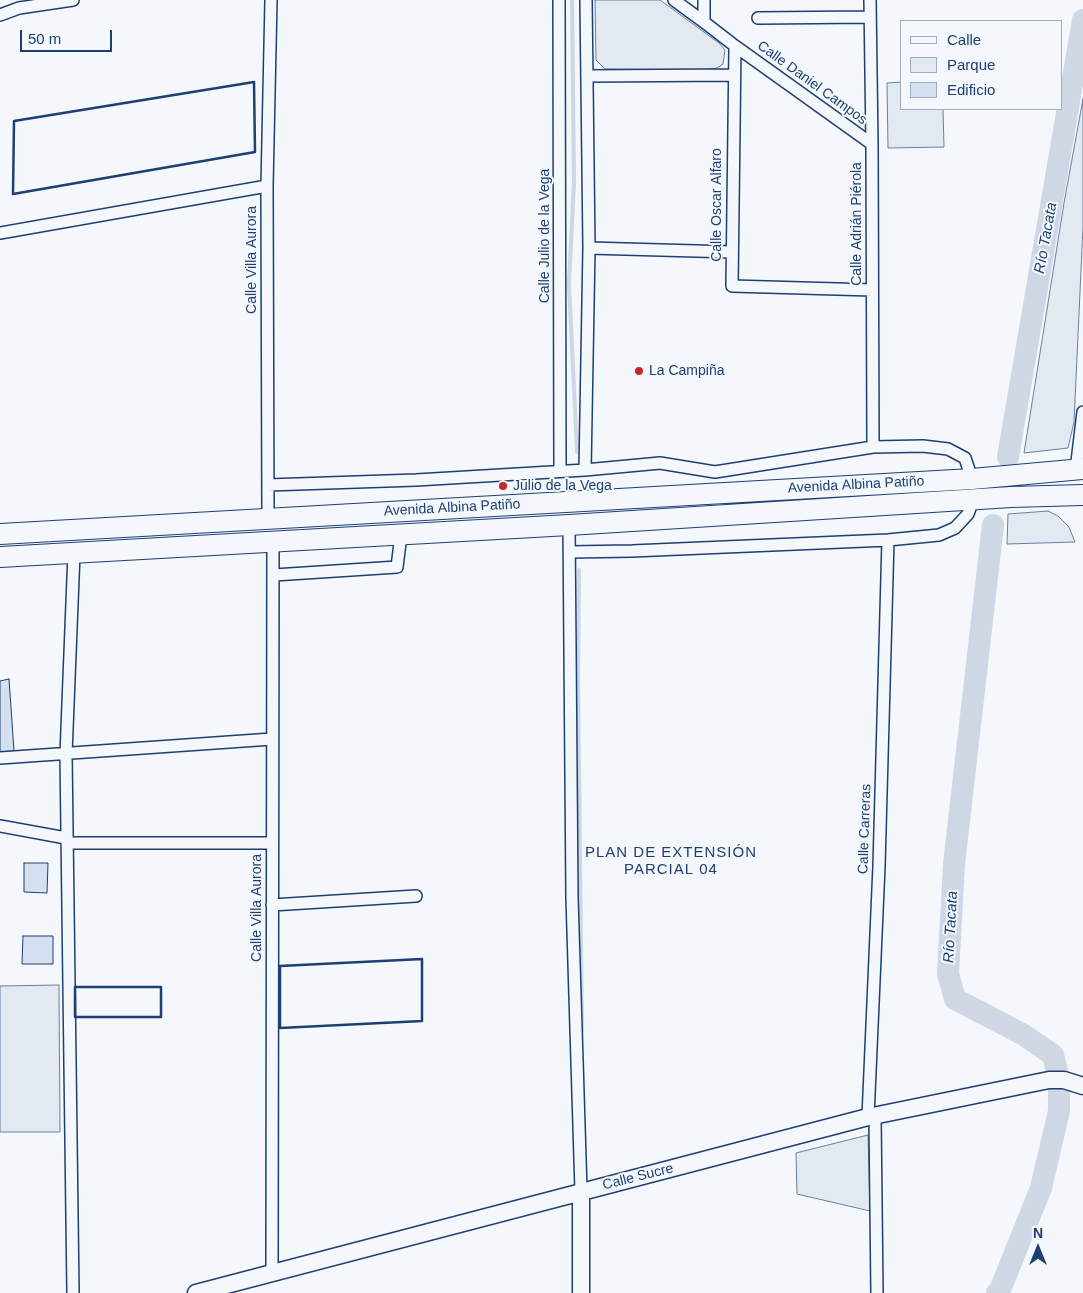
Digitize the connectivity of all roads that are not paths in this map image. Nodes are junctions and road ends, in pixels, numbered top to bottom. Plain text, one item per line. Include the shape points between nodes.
1 (73, 0) edge
2 (271, 0) edge
3 (559, 0) edge
4 (586, 0) edge
5 (674, 0) edge
6 (704, 0) edge
7 (870, 0) edge
8 (0, 15) edge
9 (870, 17) junction
10 (758, 18) dead end
11 (704, 22) junction
12 (735, 46) junction
13 (734, 75) junction
14 (586, 76) junction
15 (872, 144) junction
16 (267, 186) junction
17 (0, 233) edge
18 (589, 248) junction
19 (732, 252) junction
20 (872, 290) junction
21 (1083, 412) edge
22 (873, 447) junction
23 (585, 470) junction
24 (1079, 470) edge
25 (560, 471) junction
26 (972, 479) junction
27 (268, 485) junction
28 (1082, 498) edge
29 (973, 500) junction
30 (268, 519) junction
31 (569, 525) junction
32 (0, 534) edge
33 (401, 534) junction
34 (888, 540) junction
35 (273, 542) junction
36 (74, 552) junction
37 (570, 552) junction
38 (0, 557) edge
39 (274, 575) junction
40 (272, 739) junction
41 (66, 754) junction
42 (0, 758) edge
43 (0, 826) edge
44 (67, 840) junction
45 (272, 843) junction
46 (416, 896) dead end
47 (272, 905) junction
48 (1083, 1086) edge
49 (872, 1117) junction
50 (581, 1191) junction
51 (272, 1274) junction
52 (72, 1293) edge
53 (196, 1293) edge
54 (581, 1293) edge
55 (877, 1293) edge

1 - 8 street via 19,8
2 - 16 street, Calle Villa Aurora
3 - 25 street, Calle Julio de la Vega
4 - 14 street
5 - 11 street
6 - 11 street
7 - 9 street, Calle Adrián Piérola
9 - 10 street
9 - 15 street, Calle Adrián Piérola
11 - 12 street
12 - 13 street, Calle Oscar Alfaro
12 - 15 street, Calle Daniel Campos
13 - 14 street
13 - 19 street, Calle Oscar Alfaro
14 - 18 street
15 - 20 street, Calle Adrián Piérola
16 - 17 street
16 - 27 street, Calle Villa Aurora
18 - 19 street
18 - 23 street
19 - 20 street, Calle Oscar Alfaro via 732,286
20 - 22 street, Calle Adrián Piérola
21 - 24 street
22 - 23 street via 715,472 660,463
22 - 26 street via 948,449 964,458
23 - 25 street
24 - 26 highway, Avenida Albina Patiño
25 - 27 street
26 - 30 highway, Avenida Albina Patiño
27 - 30 street, Calle Villa Aurora
28 - 29 highway, Avenida Albina Patiño
29 - 31 highway, Avenida Albina Patiño
29 - 34 street via 968,514 955,528 939,535
30 - 32 highway, Avenida Albina Patiño
31 - 33 highway, Avenida Albina Patiño
31 - 37 street
33 - 35 highway, Avenida Albina Patiño
33 - 39 street via 397,568
34 - 37 street
34 - 49 street, Calle Carreras
35 - 36 highway, Avenida Albina Patiño
35 - 39 street, Calle Villa Aurora
36 - 38 highway, Avenida Albina Patiño
36 - 41 street
37 - 50 street via 572,898
39 - 40 street, Calle Villa Aurora
40 - 41 street
40 - 45 street, Calle Villa Aurora
41 - 42 street
41 - 44 street
43 - 44 street
44 - 45 street
44 - 52 street
45 - 47 street, Calle Villa Aurora
46 - 47 street
47 - 51 street, Calle Villa Aurora
48 - 49 main road, Calle Sucre via 1057,1080
49 - 50 main road, Calle Sucre
49 - 55 street, Calle Carreras
50 - 51 main road, Calle Sucre
50 - 54 main road
51 - 53 main road, Calle Sucre

